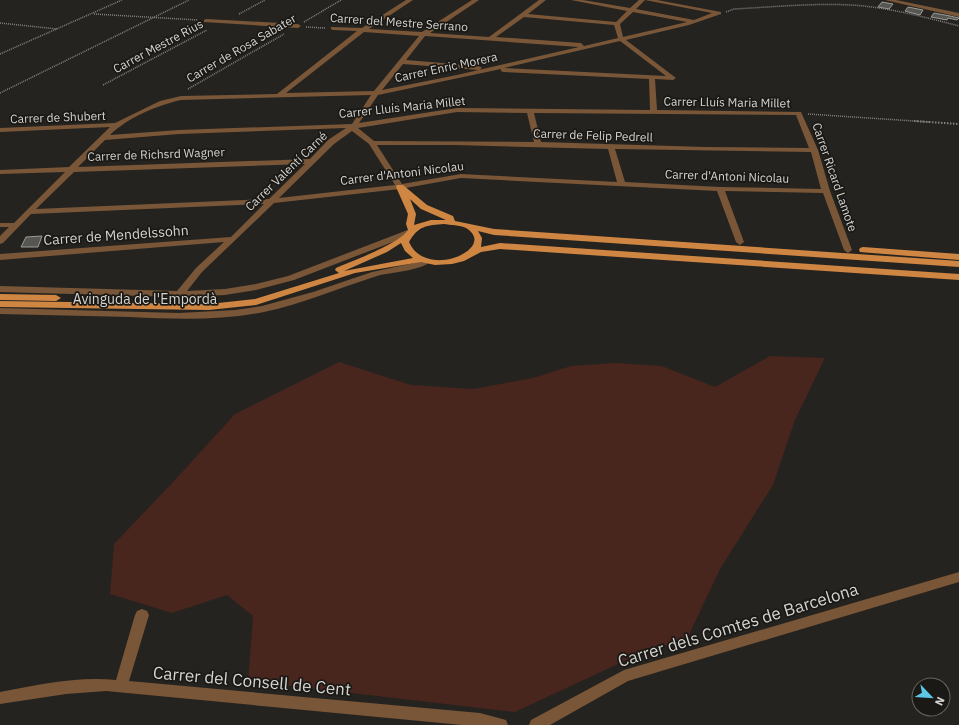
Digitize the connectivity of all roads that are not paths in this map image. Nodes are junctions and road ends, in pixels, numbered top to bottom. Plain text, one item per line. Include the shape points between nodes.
1 (410, 0) edge
2 (476, 0) edge
3 (543, 0) edge
4 (574, 0) edge
5 (642, 0) edge
6 (648, 0) edge
7 (888, 0) edge
8 (931, 0) edge
9 (921, 7) junction
10 (630, 10) junction
11 (524, 15) junction
12 (959, 15) edge
13 (206, 21) road end
14 (695, 21) junction
15 (617, 24) junction
16 (298, 26) road end
17 (333, 28) road end
18 (363, 30) junction
19 (424, 34) junction
20 (490, 39) junction
21 (621, 39) junction
22 (591, 45) junction
23 (650, 61) junction
24 (401, 62) junction
25 (644, 66) dead end
26 (491, 69) junction
27 (639, 71) dead end
28 (633, 76) junction
29 (652, 77) junction
30 (376, 92) junction
31 (278, 96) junction
32 (530, 111) junction
33 (654, 112) junction
34 (799, 113) joint
35 (116, 125) junction
36 (354, 126) junction
37 (0, 130) edge
38 (103, 138) junction
39 (372, 143) junction
40 (538, 144) junction
41 (611, 147) junction
42 (814, 150) junction
43 (313, 161) junction
44 (72, 169) junction
45 (0, 172) edge
46 (622, 184) junction
47 (400, 187) junction
48 (720, 189) junction
49 (826, 192) junction
50 (272, 201) junction
51 (29, 212) junction
52 (451, 222) junction
53 (460, 224) junction
54 (0, 225) edge
55 (16, 225) junction
56 (469, 227) junction
57 (409, 233) junction
58 (233, 239) junction
59 (0, 241) edge
60 (740, 242) junction
61 (476, 248) junction
62 (848, 250) junction
63 (0, 257) edge
64 (959, 257) edge
65 (424, 260) junction
66 (959, 264) edge
67 (959, 267) edge
68 (959, 277) edge
69 (0, 289) edge
70 (180, 294) junction
71 (0, 297) edge
72 (0, 304) edge
73 (0, 311) edge
74 (959, 577) edge
75 (142, 615) dead end
76 (122, 686) junction
77 (0, 698) edge
78 (501, 725) edge
79 (536, 725) edge

1 - 18 street
2 - 19 street, Carrer Valentí Carné
3 - 11 street
4 - 10 street
5 - 10 street
6 - 14 street, Carrer Enric Morera via 719,13
7 - 9 street
8 - 9 street
9 - 12 street
10 - 14 street
10 - 15 street
11 - 15 street
11 - 20 street
13 - 16 street
14 - 21 street, Carrer Enric Morera
15 - 21 street
17 - 18 street, Carrer del Mestre Serrano
18 - 19 street, Carrer del Mestre Serrano
18 - 31 street
19 - 20 street, Carrer del Mestre Serrano
19 - 24 street, Carrer Valentí Carné
20 - 22 street, Carrer del Mestre Serrano
21 - 22 street, Carrer Enric Morera
21 - 23 street
22 - 26 street, Carrer Enric Morera
23 - 25 street
23 - 29 street via 672,78
24 - 26 street
24 - 30 street, Carrer Valentí Carné
26 - 28 street
26 - 30 street, Carrer Enric Morera
27 - 28 street
28 - 29 street
29 - 33 street
30 - 31 street, Carrer Enric Morera
30 - 36 street, Carrer Valentí Carné
31 - 35 street, Carrer Enric Morera via 181,98 162,102
32 - 33 street, Carrer Lluís Maria Millet
32 - 36 street, Carrer Lluís Maria Millet via 457,110
32 - 40 street
33 - 34 street, Carrer Lluís Maria Millet
34 - 42 street, Carrer Ricard Lamote
35 - 37 street, Carrer de Shubert
35 - 38 street
36 - 38 street, Carrer Lluís Maria Millet via 179,132
36 - 39 street via 355,130
36 - 43 street, Carrer Valentí Carné via 331,142
38 - 44 street
39 - 40 street, Carrer de Felip Pedrell
39 - 47 street
40 - 41 street, Carrer de Felip Pedrell
41 - 42 street, Carrer de Felip Pedrell
41 - 46 street
42 - 49 street, Carrer Ricard Lamote
43 - 44 street, Carrer de Richsrd Wagner
43 - 50 street, Carrer Valentí Carné
44 - 45 street, Carrer de Richsrd Wagner
44 - 51 street
46 - 47 street, Carrer d'Antoni Nicolau via 461,176
46 - 48 street, Carrer d'Antoni Nicolau
47 - 50 street, Carrer d'Antoni Nicolau
47 - 52 main road via 424,207 450,218
47 - 57 main road via 412,214
48 - 49 street, Carrer d'Antoni Nicolau
48 - 60 street
49 - 62 street, Carrer Ricard Lamote
50 - 51 street, Carrer d'Antoni Nicolau
50 - 58 street, Carrer Valentí Carné
51 - 55 street
52 - 53 main road
52 - 57 main road via 423,224
53 - 56 main road
53 - 60 main road via 468,222
54 - 55 street
55 - 59 street
56 - 61 main road via 479,238
56 - 66 main road via 494,232
57 - 65 main road via 405,242 406,248
57 - 70 street, Avinguda de l'Empordà via 277,282 225,292
57 - 71 main road via 384,250 314,280 239,300 206,302
58 - 63 street, Carrer de Mendelssohn
58 - 70 street, Carrer Valentí Carné via 199,270
60 - 62 main road
61 - 65 main road via 459,260
61 - 67 main road via 497,240 526,238
61 - 68 main road via 511,246
62 - 64 main road
65 - 72 main road via 352,271 256,302 209,307
65 - 73 street, Avinguda de l'Empordà via 417,265 375,274 309,296 235,313 179,316
69 - 70 street, Avinguda de l'Empordà
74 - 79 street, Carrer dels Comtes de Barcelona via 624,676
75 - 76 street
76 - 77 street, Carrer del Consell de Cent via 85,685
76 - 78 street, Carrer del Consell de Cent via 480,720

